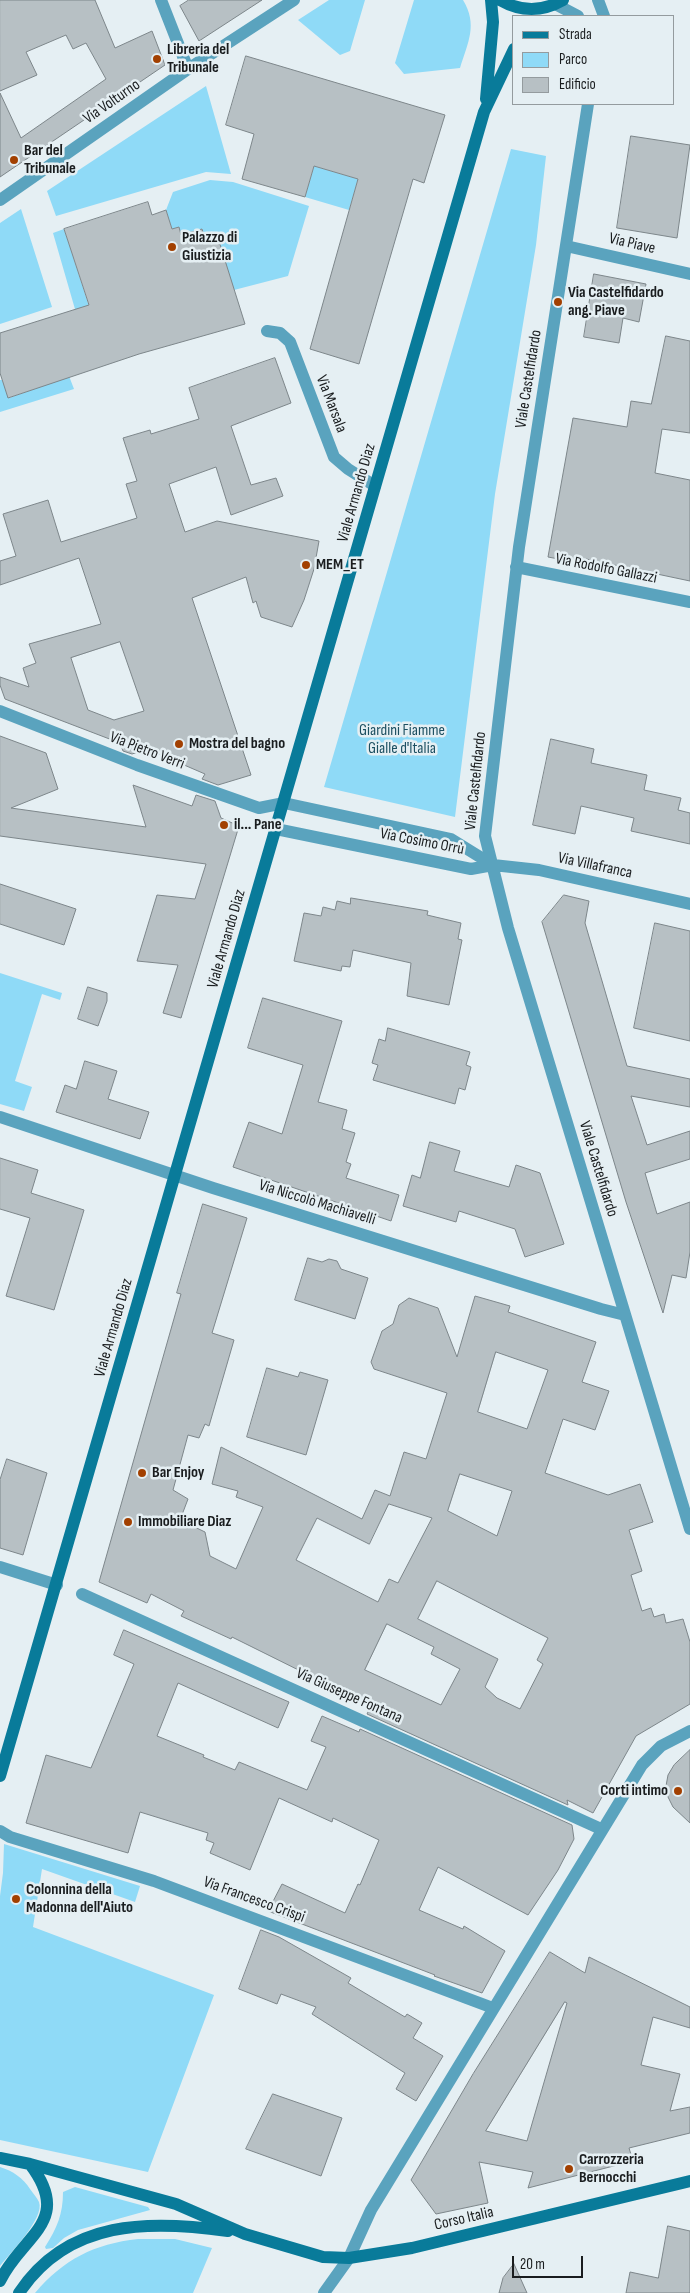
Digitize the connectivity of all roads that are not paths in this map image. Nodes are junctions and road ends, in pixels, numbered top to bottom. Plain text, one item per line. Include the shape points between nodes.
1 (161, 0) edge
2 (294, 0) edge
3 (491, 0) edge
4 (500, 0) edge
5 (598, 0) edge
6 (550, 7) edge
7 (575, 15) edge
8 (604, 15) edge
9 (512, 53) edge
10 (188, 69) junction
11 (588, 105) edge
12 (484, 112) junction
13 (0, 200) edge
14 (566, 246) junction
15 (690, 274) edge
16 (267, 330) dead end
17 (375, 486) junction
18 (516, 567) junction
19 (690, 602) edge
20 (0, 711) edge
21 (284, 803) junction
22 (276, 829) junction
23 (493, 865) junction
24 (690, 904) edge
25 (0, 1117) edge
26 (174, 1175) junction
27 (625, 1315) junction
28 (690, 1529) edge
29 (0, 1567) edge
30 (57, 1584) junction
31 (86, 1596) dead end
32 (690, 1731) edge
33 (0, 1776) edge
34 (601, 1829) junction
35 (0, 1831) edge
36 (493, 2008) junction
37 (0, 2158) edge
38 (30, 2164) junction
39 (690, 2180) edge
40 (245, 2234) junction
41 (349, 2258) junction
42 (0, 2281) edge
43 (19, 2293) edge
44 (324, 2293) edge

1 - 10 street
2 - 10 street, Via Volturno
3 - 12 main road, Viale Armando Diaz via 493,22
4 - 6 main road via 529,10
5 - 8 street
6 - 7 street
9 - 12 main road, Viale Armando Diaz
10 - 13 street, Via Volturno
11 - 14 street, Viale Castelfidardo
12 - 17 main road, Viale Armando Diaz
14 - 15 street, Via Piave
14 - 18 street, Viale Castelfidardo
16 - 17 street, Via Marsala via 280,333 290,342 334,457
17 - 21 main road, Viale Armando Diaz
18 - 19 street, Via Rodolfo Gallazzi
18 - 23 street, Viale Castelfidardo via 485,836
20 - 21 street, Via Pietro Verri via 258,808
21 - 22 main road, Viale Armando Diaz
21 - 23 street, Via Cosimo Orrù via 450,839
22 - 23 street, Via Cosimo Orrù via 471,869
22 - 26 main road, Viale Armando Diaz
23 - 24 street, Via Villafranca via 539,870
23 - 27 street, Viale Castelfidardo via 508,928
25 - 26 street, Via Niccolò Machiavelli
26 - 27 street, Via Niccolò Machiavelli via 600,1310
26 - 30 main road, Viale Armando Diaz
27 - 28 street, Viale Castelfidardo
29 - 30 street
30 - 33 main road, Viale Armando Diaz
31 - 34 street, Via Giuseppe Fontana
32 - 34 street via 661,1746 648,1757
34 - 36 street
35 - 36 street, Via Francesco Crispi via 10,1837 154,1881
36 - 41 street via 371,2210
37 - 38 main road
38 - 40 main road via 176,2204
38 - 42 main road via 40,2177 47,2210 42,2226
39 - 41 main road, Corso Italia via 486,2231
40 - 41 main road, Corso Italia via 312,2254
40 - 43 main road via 170,2225 105,2231 58,2252
41 - 44 street

